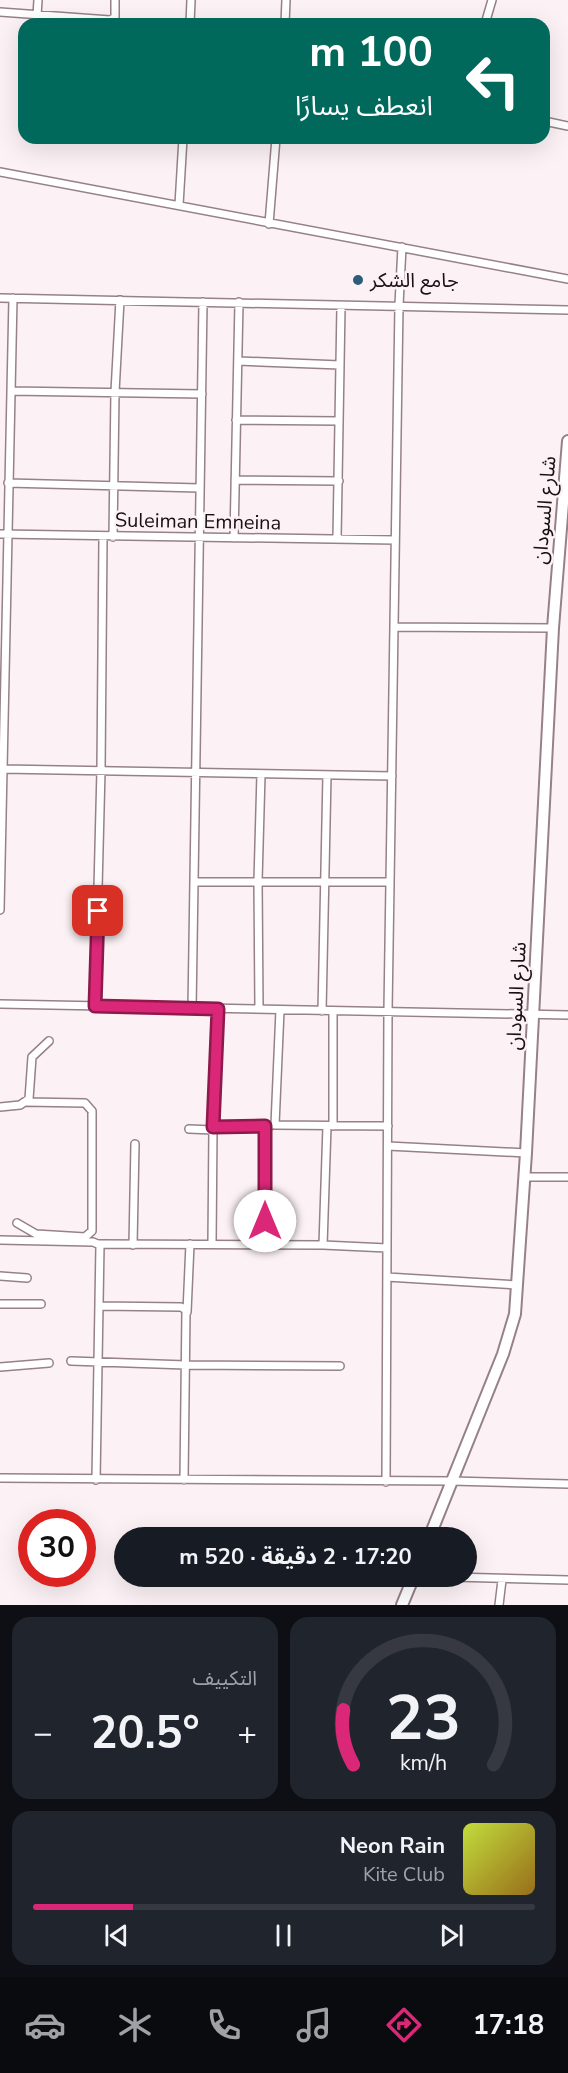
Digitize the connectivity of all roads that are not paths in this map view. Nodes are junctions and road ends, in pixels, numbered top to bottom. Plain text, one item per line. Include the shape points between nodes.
1 (38, 0) edge
2 (115, 0) edge
3 (191, 0) edge
4 (286, 0) edge
5 (492, 0) edge
6 (0, 12) edge
7 (37, 16) junction
8 (74, 18) edge
9 (115, 18) edge
10 (190, 18) edge
11 (285, 18) edge
12 (487, 18) edge
13 (550, 122) edge
14 (568, 126) edge
15 (183, 144) edge
16 (276, 144) edge
17 (0, 172) edge
18 (179, 205) junction
19 (269, 224) junction
20 (402, 247) junction
21 (568, 279) edge
22 (0, 298) edge
23 (13, 298) junction
24 (120, 300) junction
25 (202, 302) junction
26 (239, 302) junction
27 (399, 305) junction
28 (341, 306) junction
29 (568, 310) edge
30 (238, 361) junction
31 (340, 365) junction
32 (10, 391) junction
33 (115, 392) junction
34 (202, 394) junction
35 (236, 420) junction
36 (339, 422) junction
37 (568, 448) edge
38 (235, 480) junction
39 (339, 481) junction
40 (8, 483) junction
41 (112, 486) junction
42 (199, 488) junction
43 (4, 534) edge
44 (103, 537) junction
45 (113, 537) junction
46 (198, 537) junction
47 (234, 538) junction
48 (337, 539) junction
49 (396, 540) junction
50 (562, 571) edge
51 (393, 627) junction
52 (553, 628) junction
53 (3, 769) junction
54 (101, 770) junction
55 (195, 771) junction
56 (261, 774) junction
57 (327, 775) junction
58 (392, 776) junction
59 (258, 881) junction
60 (325, 881) junction
61 (194, 882) junction
62 (390, 882) junction
63 (0, 910) edge
64 (0, 1004) edge
65 (95, 1006) junction
66 (192, 1009) junction
67 (218, 1009) junction
68 (259, 1009) junction
69 (280, 1010) junction
70 (322, 1011) junction
71 (333, 1011) junction
72 (388, 1011) junction
73 (533, 1015) junction
74 (568, 1015) edge
75 (49, 1041) dead end
76 (26, 1102) junction
77 (0, 1107) edge
78 (276, 1125) junction
79 (265, 1126) junction
80 (330, 1126) junction
81 (388, 1126) junction
82 (189, 1129) dead end
83 (213, 1129) junction
84 (135, 1144) dead end
85 (388, 1146) junction
86 (526, 1153) junction
87 (525, 1177) junction
88 (568, 1177) edge
89 (17, 1223) dead end
90 (0, 1240) edge
91 (99, 1244) junction
92 (190, 1244) junction
93 (212, 1244) junction
94 (133, 1245) junction
95 (265, 1245) junction
96 (323, 1245) junction
97 (387, 1248) junction
98 (0, 1276) edge
99 (387, 1277) junction
100 (27, 1278) dead end
101 (517, 1285) junction
102 (0, 1304) edge
103 (41, 1304) dead end
104 (99, 1306) junction
105 (186, 1312) junction
106 (71, 1361) dead end
107 (98, 1361) junction
108 (49, 1363) dead end
109 (186, 1365) junction
110 (340, 1366) dead end
111 (0, 1367) edge
112 (0, 1478) edge
113 (96, 1480) junction
114 (184, 1480) junction
115 (451, 1481) junction
116 (386, 1482) junction
117 (568, 1484) edge
118 (433, 1527) edge
119 (477, 1579) edge
120 (502, 1580) junction
121 (568, 1580) edge
122 (410, 1587) edge
123 (402, 1605) edge
124 (499, 1605) edge

1 - 7 street
2 - 9 street
3 - 10 street
4 - 11 street
5 - 12 street
6 - 7 street
7 - 8 street
13 - 14 street
15 - 18 street
16 - 19 street
17 - 18 street
18 - 19 street
19 - 20 street
20 - 21 street
20 - 27 street
22 - 23 street
23 - 24 street
23 - 32 street
24 - 25 street
24 - 33 street
25 - 26 street
25 - 34 street
26 - 28 street
26 - 30 street
27 - 28 street
27 - 29 street
27 - 49 street
28 - 31 street
30 - 31 street
30 - 35 street
31 - 36 street
32 - 33 street
32 - 40 street
33 - 34 street
33 - 41 street
34 - 42 street
35 - 36 street
35 - 38 street
36 - 39 street
37 - 50 main road, شارع السودان
38 - 39 street
38 - 47 street
39 - 48 street
40 - 41 street
40 - 43 street
41 - 42 street
41 - 45 street
42 - 46 street
43 - 44 street, Suleiman Emneina
43 - 53 street
44 - 45 street, Suleiman Emneina
44 - 54 street
45 - 46 street, Suleiman Emneina
46 - 47 street, Suleiman Emneina
46 - 55 street
47 - 48 street, Suleiman Emneina
48 - 49 street, Suleiman Emneina
49 - 51 street
50 - 52 main road, شارع السودان
51 - 52 street
51 - 58 street
52 - 73 main road, شارع السودان
53 - 54 street
53 - 63 street
54 - 55 street
54 - 65 street
55 - 56 street
55 - 61 street
56 - 57 street
56 - 59 street
57 - 58 street
57 - 60 street
58 - 62 street
59 - 60 street
59 - 61 street
59 - 68 street
60 - 62 street
60 - 70 street
61 - 66 street
62 - 72 street
64 - 65 street
65 - 66 street
66 - 67 street
67 - 68 street
67 - 83 street
68 - 69 street
69 - 70 street
69 - 78 street
70 - 71 street
71 - 72 street
71 - 80 street
72 - 73 street
72 - 81 street
73 - 74 street
73 - 86 main road, شارع السودان
75 - 76 street via 32,1057
76 - 77 street
76 - 89 street via 85,1103 92,1111 92,1231 85,1237 36,1234
78 - 79 street
78 - 80 street
79 - 83 street
79 - 95 street
80 - 81 street
80 - 96 street
81 - 85 street
82 - 83 street
83 - 93 street
84 - 94 street
85 - 86 street
85 - 97 street
86 - 87 main road, شارع السودان
87 - 88 street
87 - 101 main road, شارع السودان
90 - 91 street
91 - 94 street
91 - 104 street
92 - 93 street
92 - 94 street
92 - 105 street
93 - 95 street
95 - 96 street
96 - 97 street
97 - 99 street
98 - 100 street
99 - 101 street
99 - 116 street
101 - 115 main road, شارع السودان via 513,1325
102 - 103 street
104 - 105 street via 180,1307
104 - 107 street
105 - 109 street
106 - 107 street
107 - 109 street
107 - 113 street
108 - 111 street
109 - 110 street
109 - 114 street
112 - 113 street
113 - 114 street
114 - 116 street
115 - 116 street
115 - 117 street
115 - 118 main road, شارع السودان
119 - 120 street
120 - 121 street
120 - 124 street
122 - 123 main road

